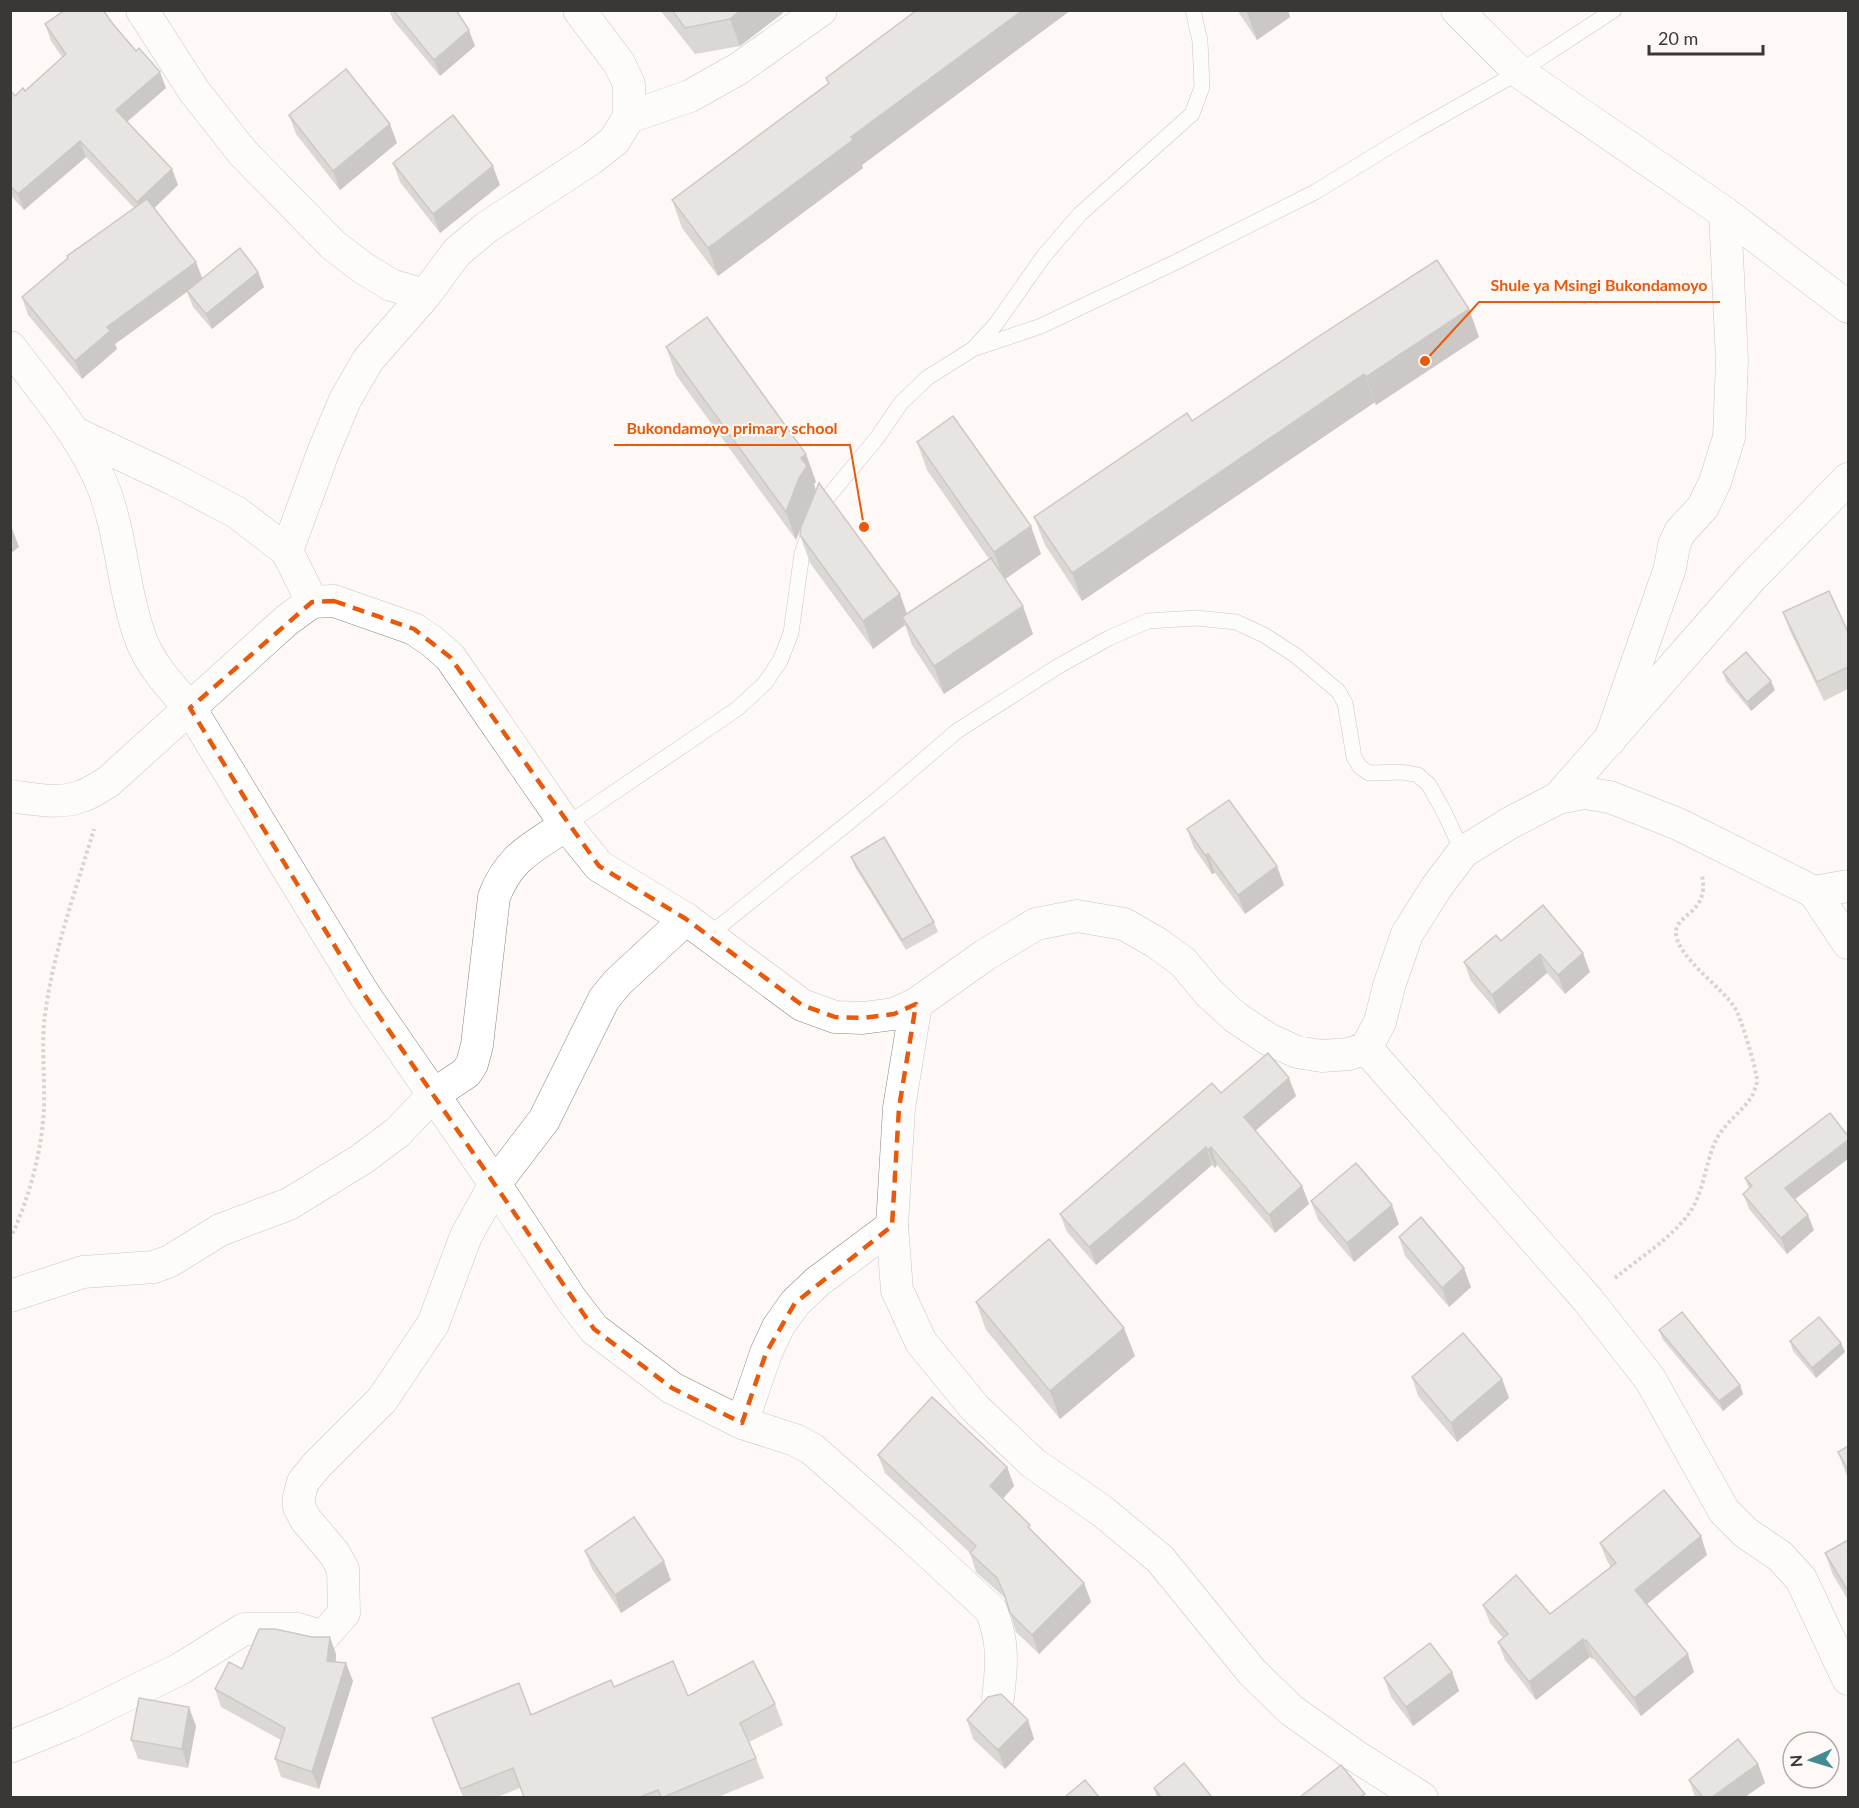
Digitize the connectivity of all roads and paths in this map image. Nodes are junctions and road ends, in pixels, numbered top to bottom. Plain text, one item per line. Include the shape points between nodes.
1 (142, 10) edge
2 (579, 10) edge
3 (821, 10) edge
4 (1193, 10) edge
5 (1457, 10) edge
6 (1614, 10) edge
7 (1520, 72) junction
8 (629, 117) junction
9 (1725, 213) junction
10 (425, 295) junction
11 (1848, 307) edge
12 (10, 347) edge
13 (973, 349) junction
14 (75, 433) junction
15 (1848, 479) edge
16 (288, 551) junction
17 (312, 602) junction
18 (190, 708) junction
19 (1610, 740) junction
20 (108, 782) junction
21 (10, 796) edge
22 (1558, 798) junction
23 (1678, 824) junction
24 (566, 825) junction
25 (1463, 852) junction
26 (1848, 886) edge
27 (1814, 892) junction
28 (697, 927) junction
29 (1848, 943) edge
30 (916, 1004) junction
31 (1366, 1048) junction
32 (433, 1095) junction
33 (495, 1184) junction
34 (892, 1226) junction
35 (10, 1239) edge
36 (10, 1296) edge
37 (1588, 1300) junction
38 (742, 1423) junction
39 (1848, 1679) edge
40 (998, 1698) edge
41 (10, 1748) edge
42 (1422, 1797) edge

1 - 10 street via 194,91 243,153 333,245 391,285
2 - 8 street via 619,63 629,84
3 - 8 street via 738,69 690,96
4 - 13 lane via 1200,41 1202,87 1192,114 1080,214
5 - 7 street
6 - 7 lane
7 - 9 street
7 - 13 lane via 1293,202 1176,262 1041,326
8 - 10 street via 614,141 487,227 457,252
9 - 11 street
9 - 19 street via 1732,360 1729,437 1703,507 1680,532 1674,545 1667,578
10 - 16 street via 368,360 345,400
12 - 14 street
13 - 24 lane via 927,378 901,403 878,438 818,509 802,553 790,633 780,661 765,683 737,709
14 - 16 street via 236,512
14 - 18 street via 105,491 139,635 156,669
15 - 19 street via 1752,576
16 - 17 street
17 - 18 street
17 - 24 street via 334,601 414,629 433,642 450,657
18 - 20 street
18 - 32 street via 364,994
19 - 22 street
20 - 21 street via 83,796 61,801
20 - 35 path via 50,978 44,1019 40,1144 19,1221
22 - 23 street via 1584,793 1610,797
22 - 25 street
23 - 27 street
23 - 37 path via 1703,882 1703,898 1677,925 1679,943 1735,1008 1757,1082 1752,1096 1716,1140 1690,1212 1666,1237
24 - 28 street via 599,866
24 - 32 street via 518,857 501,879 494,897 472,1064 460,1079
25 - 28 lane via 1443,810 1418,775 1360,768 1354,757 1345,704 1338,691 1295,655 1236,622 1196,618 1148,621 1057,667 957,731 879,798
25 - 31 street via 1407,934 1380,1022
26 - 27 street
27 - 29 street
28 - 30 street via 802,1005 835,1017 894,1014
28 - 33 street via 618,982 604,999 544,1120
30 - 31 street via 1036,924 1077,916 1124,924 1157,943 1183,962 1235,1017 1268,1039 1297,1052 1322,1056
30 - 34 street via 899,1108
31 - 37 street
32 - 33 street
32 - 36 street via 398,1132 345,1170 289,1204 220,1230 170,1261 154,1267 83,1272
33 - 38 street via 594,1329 672,1388
33 - 41 street via 460,1248 433,1324 382,1400 303,1482 299,1507 343,1569 344,1613 323,1638 298,1629 244,1629 180,1669 69,1724
34 - 38 street via 795,1303 766,1353
34 - 42 street via 897,1290 921,1342 975,1408 1033,1463 1102,1511 1160,1559 1252,1672 1291,1710
37 - 39 street via 1650,1379 1724,1511 1746,1533 1780,1556 1801,1579
38 - 40 street via 812,1449 991,1610 1002,1649

